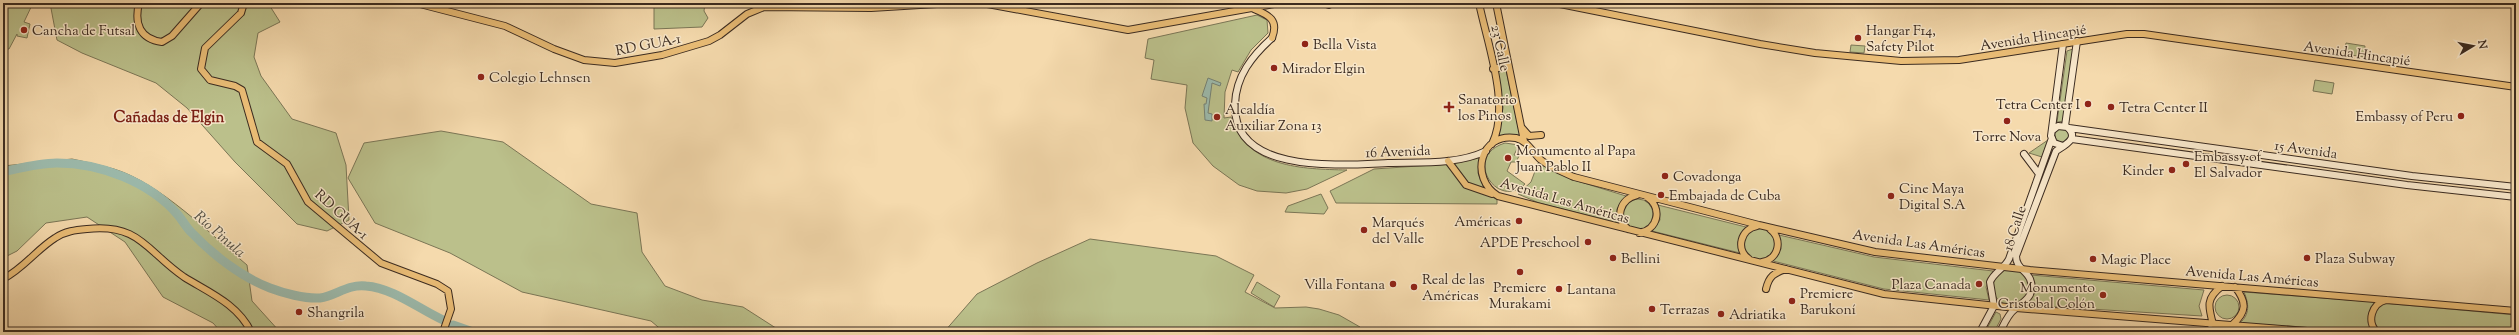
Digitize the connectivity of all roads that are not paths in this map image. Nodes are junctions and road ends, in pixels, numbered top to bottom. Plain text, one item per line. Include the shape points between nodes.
1 (139, 3) edge
2 (201, 3) edge
3 (244, 3) edge
4 (416, 3) edge
5 (953, 3) edge
6 (982, 3) edge
7 (1280, 3) edge
8 (1479, 3) edge
9 (1496, 3) edge
10 (1555, 3) edge
11 (896, 5) edge
12 (1254, 9) junction
13 (1272, 38) joint
14 (2077, 42) junction
15 (2063, 44) junction
16 (1508, 66) junction
17 (1493, 69) junction
18 (2516, 87) edge
19 (1520, 125) junction
20 (2067, 127) junction
21 (2053, 130) junction
22 (1541, 135) dead end
23 (2052, 138) junction
24 (2072, 139) junction
25 (1524, 141) junction
26 (1492, 144) junction
27 (2064, 146) junction
28 (1486, 150) junction
29 (2024, 154) dead end
30 (1448, 161) junction
31 (2039, 174) junction
32 (2516, 186) edge
33 (1498, 196) junction
34 (1644, 196) junction
35 (2516, 196) edge
36 (1759, 225) junction
37 (1768, 227) junction
38 (1629, 231) junction
39 (1638, 233) junction
40 (1750, 260) junction
41 (1760, 263) junction
42 (2005, 267) junction
43 (1786, 269) junction
44 (2020, 269) junction
45 (3, 279) edge
46 (2222, 286) junction
47 (2235, 287) junction
48 (1766, 289) dead end
49 (2390, 299) junction
50 (1994, 306) junction
51 (2016, 308) junction
52 (2516, 311) edge
53 (2213, 324) junction
54 (2221, 325) junction
55 (2232, 325) junction
56 (251, 332) edge
57 (443, 332) edge
58 (1980, 332) edge
59 (2000, 332) edge
60 (2209, 332) edge
61 (2217, 332) edge
62 (2319, 332) edge
63 (2378, 332) edge

1 - 2 main road via 137,15 142,32 148,39 162,42 172,36
3 - 57 main road, RD GUA-1 via 241,13 205,48 201,69 210,80 242,90 257,142 287,164 308,202 381,263 444,287 448,291 452,309
4 - 11 main road, RD GUA-1 via 505,26 584,60 615,63 688,48 720,35 755,9 788,6
5 - 11 main road
6 - 12 main road via 1128,30
7 - 12 main road
8 - 17 main road, 23 Calle
9 - 16 main road, 23 Calle
10 - 15 main road, Avenida Hincapié via 1760,44 1815,53 1900,61 1960,60
12 - 13 main road via 1274,20 1276,26
13 - 30 street, 16 Avenida via 1255,54 1241,75 1236,92 1236,117 1246,137 1262,150 1290,161 1308,163
14 - 15 main road, Avenida Hincapié
14 - 18 main road, Avenida Hincapié via 2144,34
14 - 20 street
15 - 21 street
16 - 17 main road
16 - 19 main road, 23 Calle
17 - 26 main road, 23 Calle via 1500,107 1499,130
19 - 22 main road via 1529,136
19 - 25 main road, 23 Calle
20 - 21 street via 2058,126
20 - 24 street
20 - 32 street, 15 Avenida via 2412,176
21 - 23 street
23 - 27 street via 2056,145
23 - 31 street, 18 Calle
24 - 27 street
24 - 35 street, 15 Avenida via 2407,185
25 - 26 main road via 1509,138
25 - 34 main road, Avenida Las Américas via 1556,170
26 - 28 main road
27 - 44 street, 18 Calle via 2056,151 2016,256
28 - 30 street, 16 Avenida via 1477,155
28 - 33 main road, Avenida Las Américas via 1481,165 1483,180
29 - 31 street
30 - 33 main road via 1468,186
31 - 42 street, 18 Calle
33 - 38 main road, Avenida Las Américas
34 - 36 main road, Avenida Las Américas
34 - 38 main road via 1631,196 1620,210 1621,222
34 - 39 main road via 1656,208 1656,220 1650,229
36 - 37 main road, Avenida Las Américas
36 - 40 main road via 1748,229 1742,237 1741,248
37 - 41 main road via 1776,236 1777,248 1769,260
37 - 42 main road, Avenida Las Américas via 1875,252
38 - 39 main road, Avenida Las Américas
39 - 40 main road, Avenida Las Américas
40 - 41 main road, Avenida Las Américas
41 - 43 main road, Avenida Las Américas
42 - 44 main road, Avenida Las Américas
42 - 50 street, 18 Calle via 1997,271 1990,282
43 - 48 main road via 1773,274
43 - 50 main road, Avenida Las Américas via 1884,294
44 - 46 main road, Avenida Las Américas
44 - 51 street, 18 Calle via 2029,278 2031,290 2026,302
45 - 56 main road via 22,268 49,242 66,233 99,228 124,231 144,242 166,265 226,302
46 - 47 main road, Avenida Las Américas
46 - 53 main road via 2210,296 2208,302
47 - 49 main road, Avenida Las Américas
47 - 55 main road via 2245,306 2242,316
49 - 52 main road, Avenida Las Américas
49 - 63 main road via 2377,304 2371,316 2371,321
50 - 51 main road, Avenida Las Américas
50 - 58 street
51 - 53 main road, Avenida Las Américas
51 - 59 street, 18 Calle
53 - 54 main road, Avenida Las Américas
53 - 60 street
54 - 55 main road, Avenida Las Américas
54 - 61 street
55 - 62 main road, Avenida Las Américas

